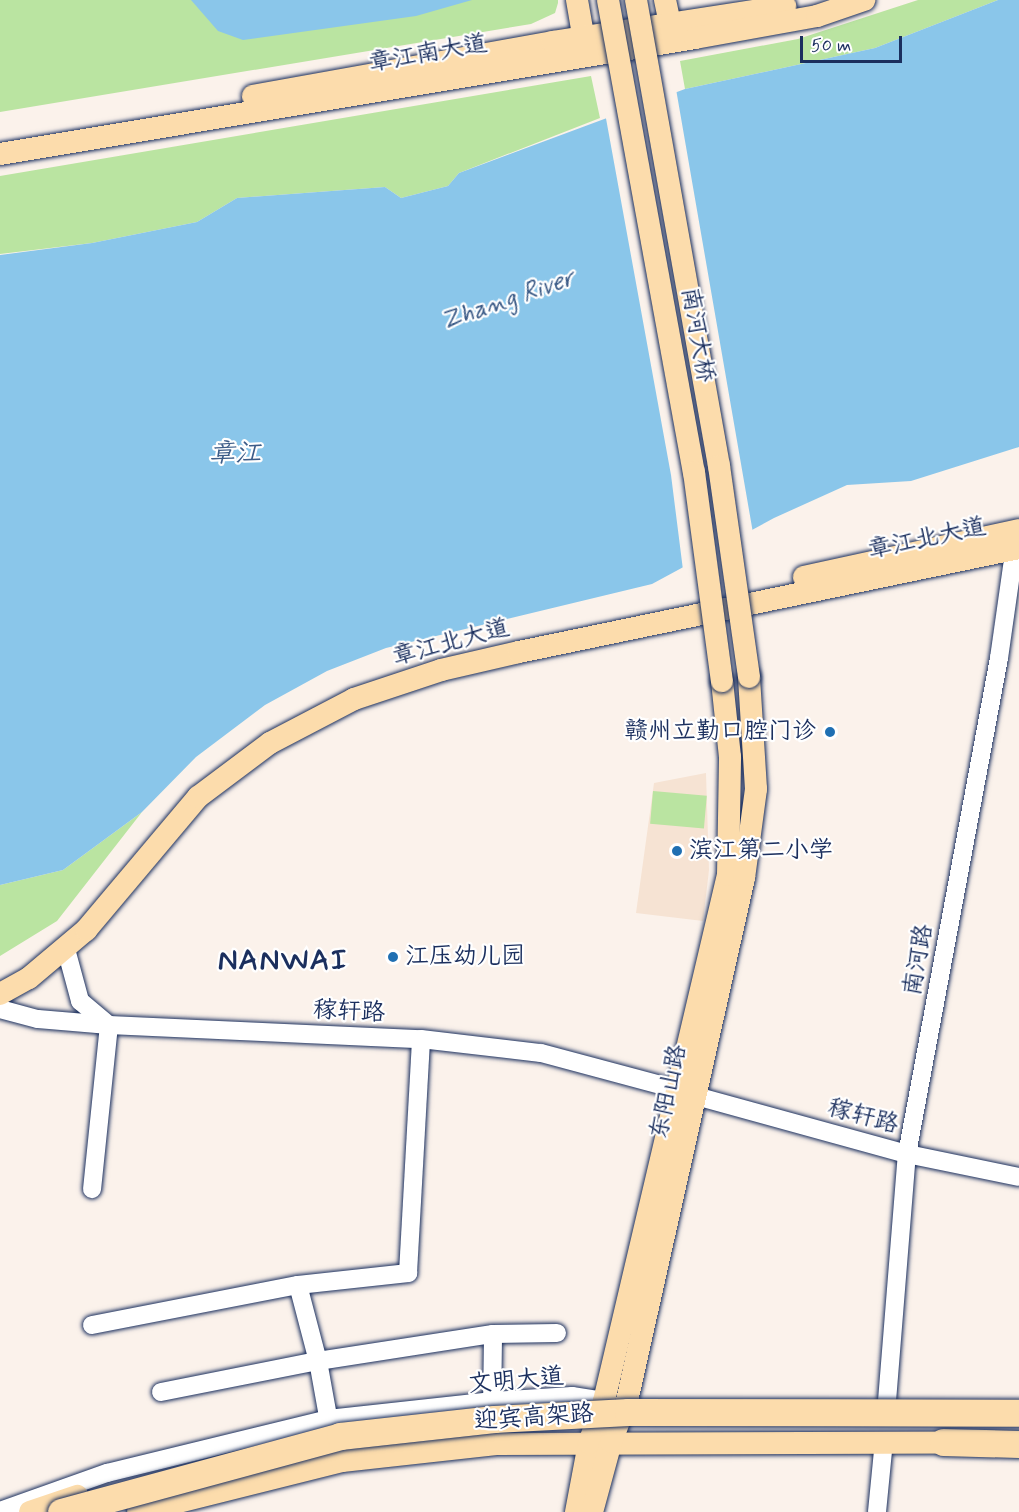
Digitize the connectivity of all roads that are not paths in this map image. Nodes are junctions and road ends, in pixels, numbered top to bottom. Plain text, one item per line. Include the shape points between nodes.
1 (577, 0) edge
2 (608, 0) edge
3 (636, 0) edge
4 (666, 0) edge
5 (820, 0) edge
6 (864, 0) edge
7 (672, 32) junction
8 (587, 55) junction
9 (0, 140) edge
10 (0, 154) edge
11 (1018, 539) edge
12 (749, 677) joint
13 (722, 681) joint
14 (66, 949) junction
15 (0, 979) edge
16 (0, 994) edge
17 (7, 1012) edge
18 (108, 1025) junction
19 (421, 1040) junction
20 (686, 1093) junction
21 (907, 1154) junction
22 (1019, 1178) edge
23 (92, 1189) dead end
24 (298, 1285) junction
25 (92, 1325) dead end
26 (557, 1333) dead end
27 (493, 1334) junction
28 (318, 1361) junction
29 (161, 1392) dead end
30 (604, 1401) junction
31 (627, 1401) junction
32 (887, 1401) junction
33 (1019, 1403) edge
34 (493, 1405) junction
35 (1019, 1413) edge
36 (329, 1423) junction
37 (1019, 1430) edge
38 (884, 1441) junction
39 (600, 1442) junction
40 (943, 1442) joint
41 (1019, 1444) edge
42 (0, 1511) edge
43 (30, 1512) edge
44 (61, 1512) edge
45 (99, 1512) edge
46 (138, 1512) edge
47 (576, 1512) edge
48 (592, 1512) edge
49 (878, 1512) edge

1 - 8 main road
2 - 13 main road, 南河大桥, bridge via 694,472
3 - 12 main road, 南河大桥, bridge via 719,466
4 - 7 main road
5 - 7 main road, 章江南大道
6 - 7 main road, 章江南大道 via 816,16
7 - 8 main road, 章江南大道
7 - 9 main road, 章江南大道
8 - 10 main road, 章江南大道
11 - 14 main road, 章江北大道 via 441,670 354,699 270,743 198,797
11 - 15 main road, 章江北大道 via 509,641 351,687 264,734 192,789 80,921 51,948
11 - 21 street, 南河路
12 - 20 main road, 东阳山路 via 756,789 744,878
13 - 20 main road, 东阳山路 via 730,757 728,875
14 - 16 main road, 章江北大道 via 29,978
14 - 18 street via 80,1001
17 - 18 street, 稼轩路
18 - 19 street, 稼轩路
18 - 23 street
19 - 20 street, 稼轩路 via 541,1053
19 - 24 street via 408,1273
20 - 21 street, 稼轩路
20 - 30 main road, 东阳山路
20 - 31 main road, 东阳山路
21 - 22 street, 稼轩路
21 - 32 street, 南河路
24 - 25 street
24 - 28 street
26 - 27 street
27 - 28 street
27 - 34 street
28 - 29 street
28 - 36 street
30 - 31 main road, 文明大道
30 - 34 main road, 文明大道
30 - 39 main road, 东阳山路
31 - 32 main road, 文明大道
31 - 39 main road, 东阳山路
32 - 33 main road, 文明大道
34 - 36 main road, 文明大道
35 - 44 highway, 迎宾高架路, bridge via 627,1412 482,1420 340,1436
36 - 42 street via 107,1473
36 - 43 main road, 文明大道
37 - 45 highway, 迎宾高架路 via 628,1427 494,1434 342,1450
38 - 39 main road
38 - 40 main road
38 - 49 street
39 - 46 main road via 496,1444 342,1461
39 - 47 main road, 东阳山路
39 - 48 main road, 东阳山路
40 - 41 highway

